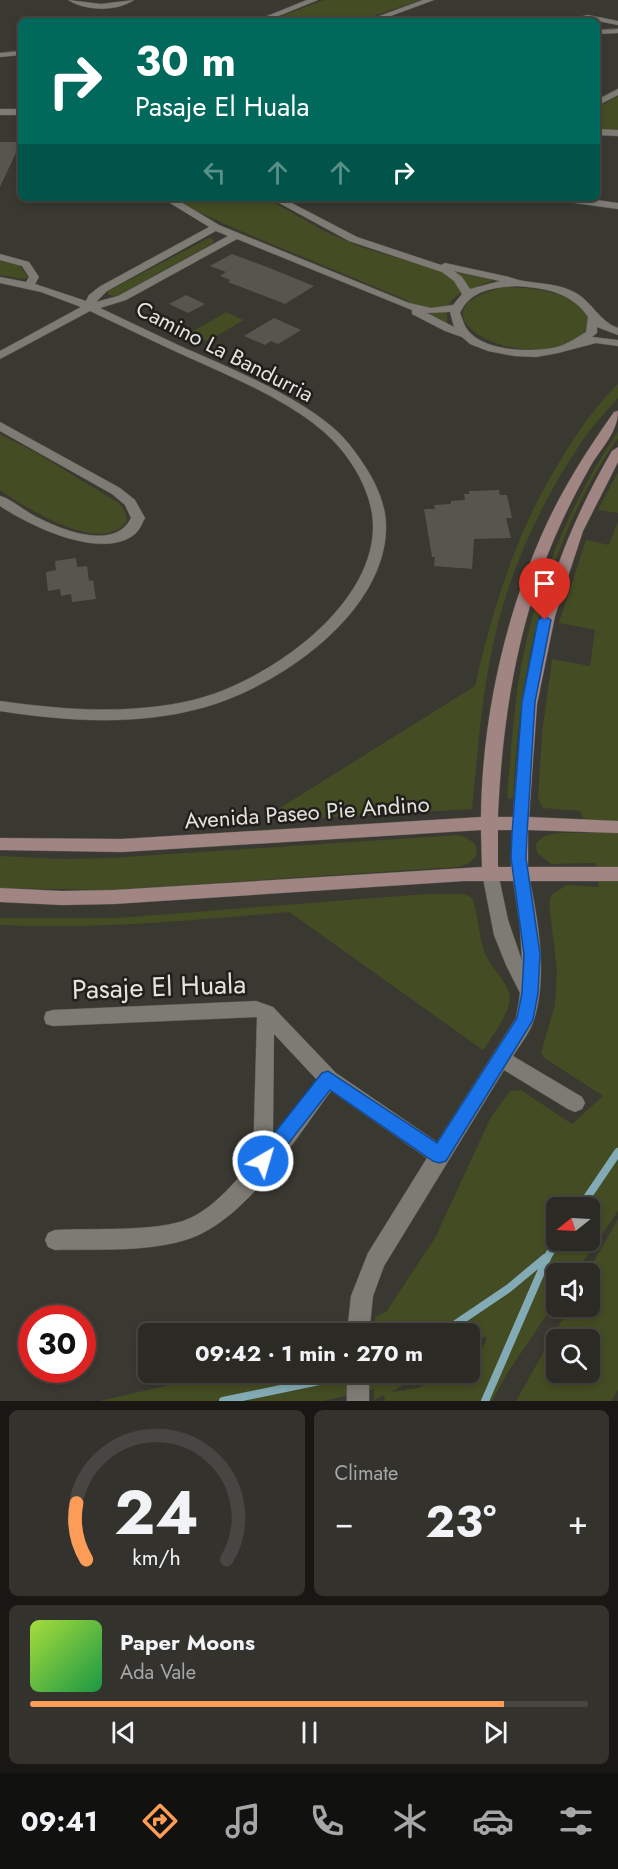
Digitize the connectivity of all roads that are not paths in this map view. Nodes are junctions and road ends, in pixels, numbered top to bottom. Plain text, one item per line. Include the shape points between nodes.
1 (72, 0) edge
2 (130, 0) edge
3 (314, 0) edge
4 (430, 0) edge
5 (267, 18) edge
6 (379, 18) edge
7 (600, 19) edge
8 (618, 23) edge
9 (618, 31) edge
10 (600, 32) edge
11 (18, 51) edge
12 (0, 55) edge
13 (618, 92) edge
14 (600, 101) edge
15 (0, 112) edge
16 (18, 112) edge
17 (0, 121) edge
18 (18, 121) edge
19 (600, 132) edge
20 (618, 133) edge
21 (172, 201) edge
22 (281, 201) edge
23 (582, 201) edge
24 (618, 206) edge
25 (216, 226) junction
26 (237, 235) junction
27 (0, 257) edge
28 (430, 263) junction
29 (0, 280) edge
30 (527, 284) junction
31 (29, 285) junction
32 (468, 295) junction
33 (406, 306) junction
34 (88, 308) junction
35 (456, 308) junction
36 (593, 317) junction
37 (618, 332) edge
38 (465, 334) junction
39 (580, 343) junction
40 (618, 343) edge
41 (0, 356) edge
42 (618, 415) edge
43 (0, 426) edge
44 (618, 451) edge
45 (0, 500) edge
46 (0, 705) edge
47 (521, 823) junction
48 (488, 824) junction
49 (618, 827) edge
50 (0, 844) edge
51 (520, 872) junction
52 (490, 873) junction
53 (609, 873) edge
54 (0, 895) edge
55 (530, 993) junction
56 (266, 1013) junction
57 (53, 1018) dead end
58 (502, 1059) junction
59 (328, 1079) junction
60 (575, 1103) dead end
61 (439, 1155) junction
62 (263, 1161) junction
63 (55, 1240) dead end
64 (359, 1323) edge
65 (358, 1383) edge
66 (358, 1401) edge

1 - 2 street via 101,7
3 - 5 street
4 - 6 street
7 - 8 street
9 - 10 street
11 - 12 street
13 - 14 street
15 - 16 street
17 - 18 street
19 - 20 street
21 - 25 street
22 - 28 street via 353,238
23 - 24 street
25 - 26 street
25 - 34 street via 103,289
26 - 33 street
26 - 34 street via 122,298
27 - 31 street via 29,267 34,277
28 - 30 street
28 - 32 street via 458,279
29 - 31 street, Camino La Bandurria
30 - 32 street via 490,286
30 - 36 street via 574,297
31 - 34 street, Camino La Bandurria
32 - 35 street
33 - 35 street via 431,311
33 - 38 street
34 - 41 street
34 - 46 street, Camino La Bandurria via 235,375 293,406 332,434 370,484 378,525 376,552 357,597 333,627 289,663 233,693 177,708 123,713 57,712
35 - 38 street via 457,324
36 - 37 street
36 - 39 street via 591,333
38 - 39 street via 492,348 527,354 562,351
39 - 40 street
42 - 48 main road via 564,500 530,586 503,696
43 - 45 street via 116,491 130,503 138,518 135,527 123,536 93,539 45,526
44 - 47 main road via 573,537 545,620 528,702
47 - 48 main road, Avenida Paseo Pie Andino
47 - 49 main road, Avenida Paseo Pie Andino
47 - 51 main road
48 - 50 main road, Avenida Paseo Pie Andino via 104,847
48 - 52 main road
51 - 52 main road
51 - 53 main road
51 - 55 street via 532,954
52 - 54 main road via 114,897
52 - 55 street via 509,954
55 - 58 street via 525,1020
56 - 57 street, Pasaje El Huala via 246,1008
56 - 59 street, Pasaje El Huala
56 - 62 street, Pasaje El Huala
58 - 60 street
58 - 61 street
59 - 61 street, Pasaje El Huala
59 - 62 street
61 - 64 street via 375,1260 362,1296
62 - 63 street via 224,1208 192,1228 161,1234
65 - 66 street

